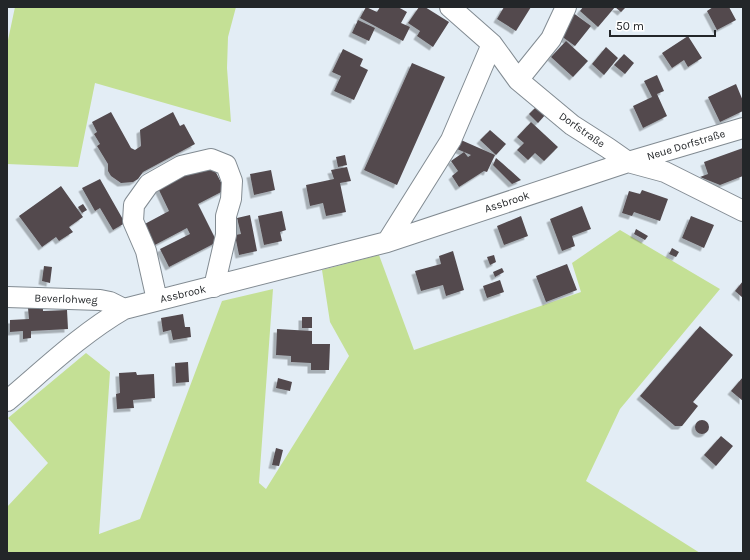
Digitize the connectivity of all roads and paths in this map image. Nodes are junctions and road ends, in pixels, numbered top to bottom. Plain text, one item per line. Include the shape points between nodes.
1 (450, 7) edge
2 (566, 7) edge
3 (492, 44) junction
4 (518, 80) junction
5 (743, 128) edge
6 (628, 162) junction
7 (743, 211) edge
8 (387, 242) junction
9 (214, 287) junction
10 (7, 297) edge
11 (157, 300) junction
12 (124, 309) junction
13 (7, 402) edge

1 - 3 street, Dorfstraße
2 - 4 street via 551,39
3 - 4 street, Dorfstraße
3 - 8 street via 451,140
4 - 6 street, Dorfstraße via 572,125
5 - 6 street, Neue Dorfstraße
6 - 7 street, Dorfstraße via 665,172
6 - 8 street, Assbrook
8 - 9 street, Assbrook
9 - 11 street, Assbrook
9 - 11 street via 226,234 232,180 226,165 211,159 181,166 149,184 134,205 133,221 146,251
10 - 12 street, Beverlohweg via 100,300
11 - 12 street, Assbrook
12 - 13 street, Assbrook via 88,332

